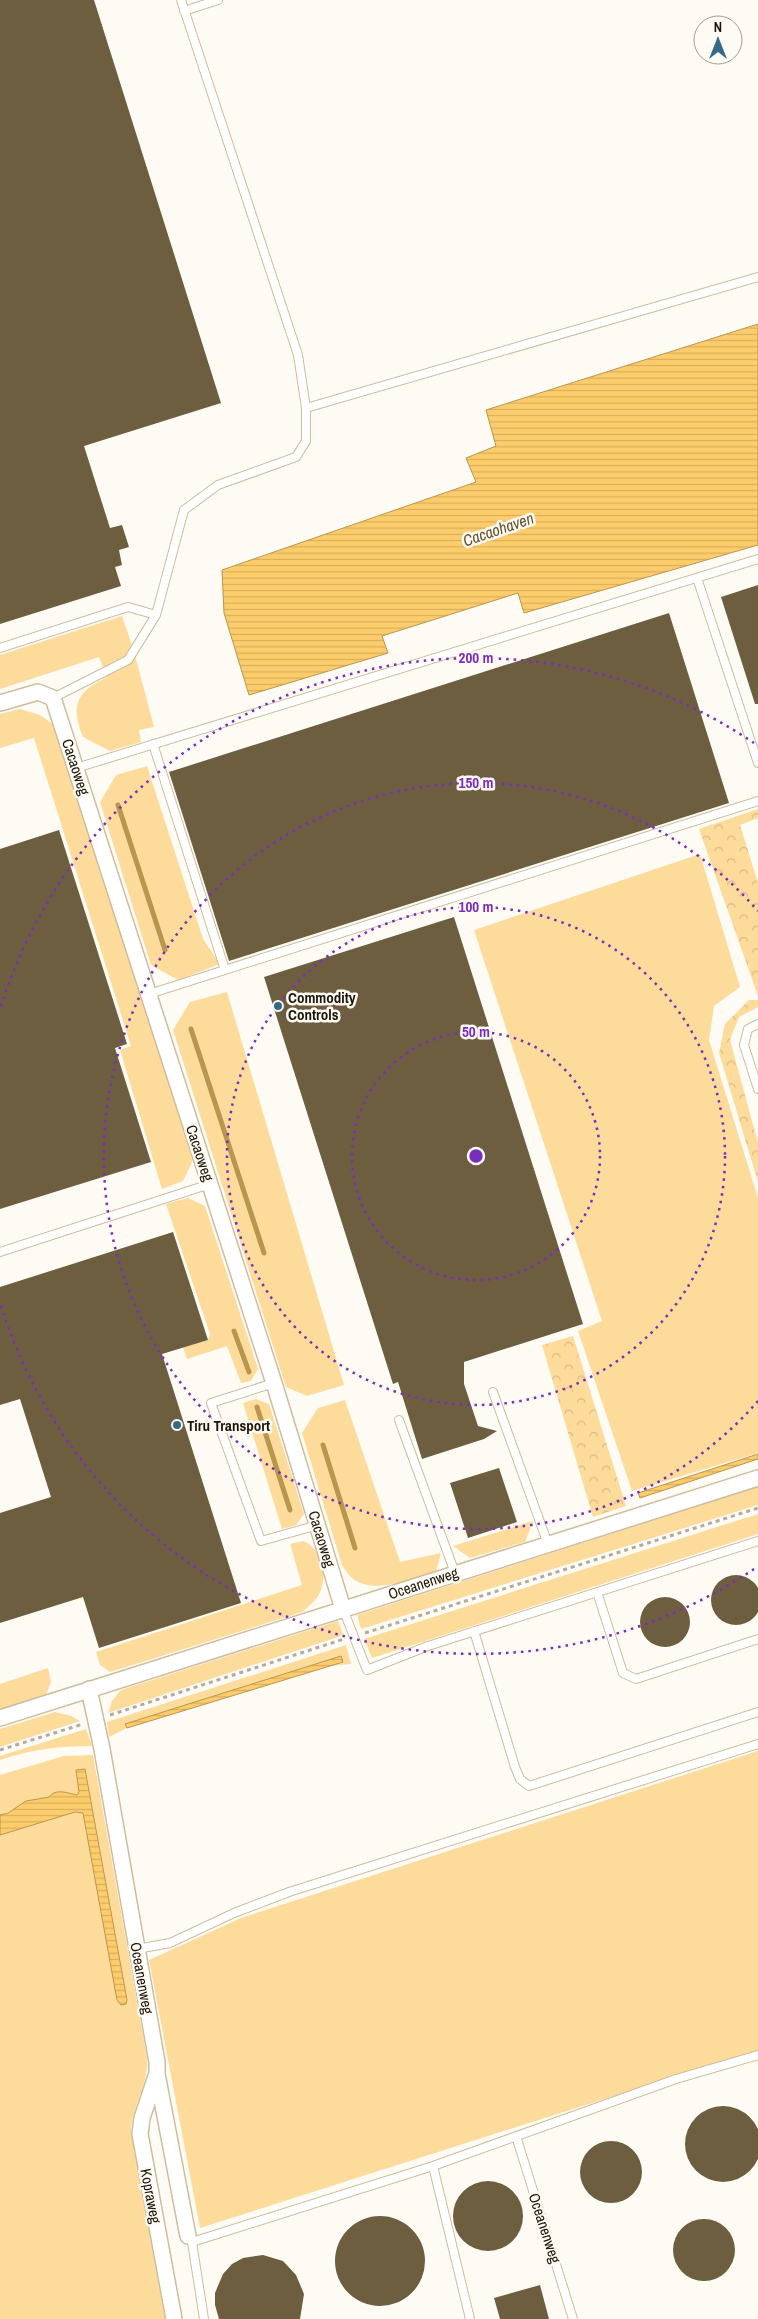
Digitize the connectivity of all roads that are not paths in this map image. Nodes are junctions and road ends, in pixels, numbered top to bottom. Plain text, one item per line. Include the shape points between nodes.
1 (181, 0) edge
2 (218, 0) edge
3 (184, 10) junction
4 (758, 277) edge
5 (306, 408) junction
6 (758, 559) edge
7 (697, 578) junction
8 (156, 615) junction
9 (0, 648) edge
10 (53, 698) junction
11 (0, 702) edge
12 (154, 744) junction
13 (758, 763) edge
14 (76, 768) junction
15 (758, 801) edge
16 (226, 970) junction
17 (149, 994) junction
18 (758, 1024) edge
19 (758, 1089) edge
20 (210, 1184) junction
21 (0, 1252) edge
22 (274, 1383) junction
23 (494, 1392) dead end
24 (399, 1420) dead end
25 (758, 1478) edge
26 (318, 1525) junction
27 (758, 1541) edge
28 (548, 1544) junction
29 (454, 1573) junction
30 (597, 1592) junction
31 (343, 1609) junction
32 (474, 1631) junction
33 (758, 1639) edge
34 (89, 1689) junction
35 (758, 1712) edge
36 (0, 1718) edge
37 (758, 1744) edge
38 (137, 1949) junction
39 (758, 2055) edge
40 (157, 2074) junction
41 (516, 2136) junction
42 (433, 2166) junction
43 (190, 2239) junction
44 (174, 2319) edge
45 (204, 2319) edge
46 (470, 2319) edge
47 (573, 2319) edge

1 - 3 lane
2 - 3 lane
3 - 5 lane via 298,355
4 - 5 lane
5 - 8 lane via 306,441 296,457 218,485 184,510
6 - 7 lane
7 - 12 lane
7 - 13 lane
8 - 9 lane via 128,607
8 - 10 lane via 128,660
10 - 11 street via 38,692
10 - 14 street, Cacaoweg
12 - 14 lane
12 - 16 lane
14 - 17 street, Cacaoweg
15 - 16 lane
16 - 17 lane
17 - 20 street, Cacaoweg
18 - 19 lane via 748,1029 744,1045
20 - 21 lane
20 - 22 street, Cacaoweg
22 - 26 street, Cacaoweg
22 - 26 lane via 211,1403 261,1540
23 - 28 lane
24 - 29 lane
25 - 28 street, Oceanenweg
26 - 31 street, Cacaoweg
27 - 30 lane
28 - 29 street, Oceanenweg
29 - 31 street, Oceanenweg
30 - 32 lane
30 - 33 lane via 623,1673 636,1679
31 - 32 lane via 367,1670
31 - 34 street, Oceanenweg
32 - 35 lane via 520,1779 529,1786
34 - 36 street, Oceanenweg
34 - 38 street, Oceanenweg
37 - 38 lane via 289,1892 170,1943
38 - 40 street, Oceanenweg
39 - 41 lane via 676,2079
40 - 43 street, Oceanenweg
40 - 44 street, Kopraweg via 140,2134
41 - 42 lane
41 - 47 lane, Oceanenweg
42 - 43 lane
42 - 46 lane
43 - 45 lane, Oceanenweg

